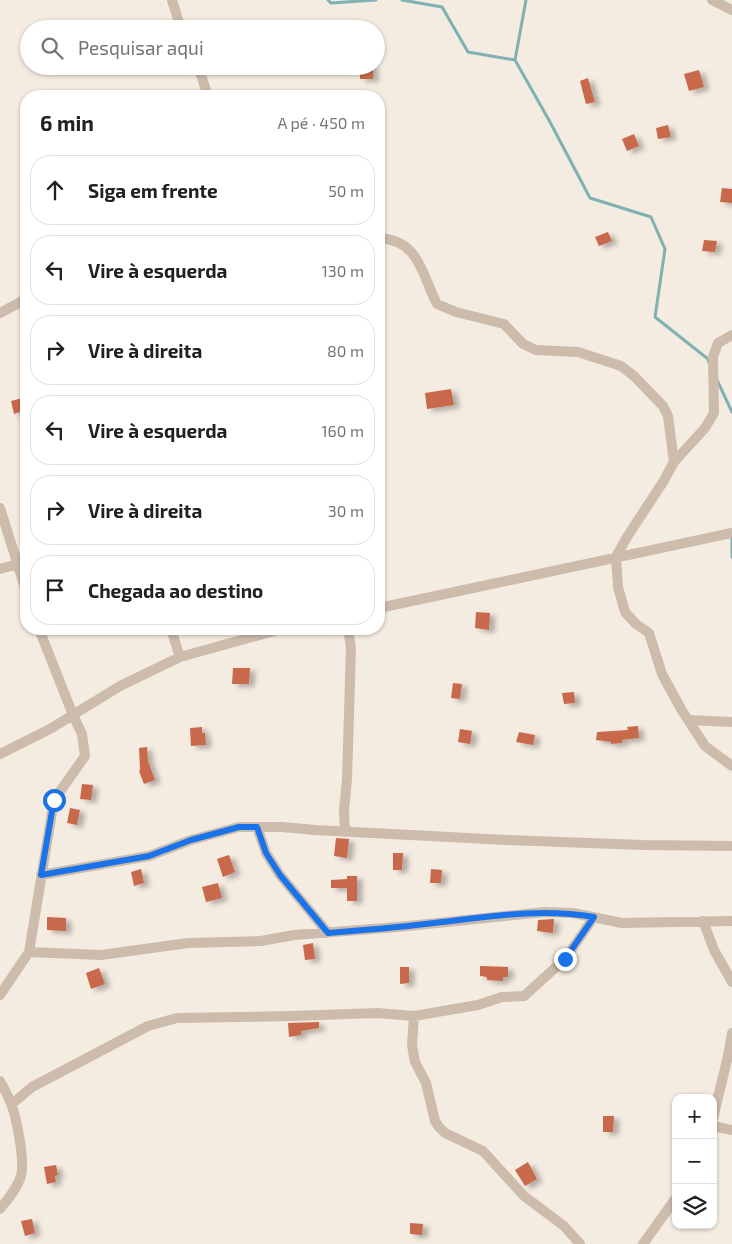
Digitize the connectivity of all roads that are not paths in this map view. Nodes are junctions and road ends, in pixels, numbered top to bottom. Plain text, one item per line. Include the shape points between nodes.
1 (172, 0) edge
2 (712, 0) edge
3 (732, 10) edge
4 (178, 20) edge
5 (201, 75) edge
6 (206, 90) edge
7 (385, 239) edge
8 (20, 302) edge
9 (0, 313) edge
10 (732, 335) edge
11 (674, 462) junction
12 (0, 508) edge
13 (732, 533) edge
14 (616, 557) junction
15 (18, 564) junction
16 (0, 569) edge
17 (20, 571) edge
18 (385, 607) edge
19 (41, 635) edge
20 (173, 635) edge
21 (259, 635) edge
22 (349, 635) edge
23 (180, 657) junction
24 (72, 715) junction
25 (688, 720) junction
26 (732, 722) edge
27 (0, 754) edge
28 (732, 766) edge
29 (257, 827) junction
30 (345, 831) junction
31 (732, 846) edge
32 (41, 875) junction
33 (594, 917) junction
34 (703, 921) junction
35 (732, 921) edge
36 (328, 933) junction
37 (28, 952) junction
38 (732, 982) edge
39 (0, 995) edge
40 (414, 1016) junction
41 (732, 1033) edge
42 (0, 1081) edge
43 (717, 1101) edge
44 (12, 1104) junction
45 (717, 1127) edge
46 (732, 1130) edge
47 (672, 1204) edge
48 (0, 1209) edge
49 (580, 1244) edge
50 (643, 1244) edge

1 - 4 street
2 - 3 street
5 - 6 street
7 - 11 street via 401,244 421,264 437,304 504,324 528,347 536,350 586,354 621,366 634,376 663,406 668,416
8 - 9 street
10 - 11 street via 718,343 713,357 714,413
11 - 14 street
12 - 15 street
13 - 14 street
14 - 18 street
14 - 25 street via 618,587 625,612 649,633 662,674
15 - 16 street
15 - 17 street
19 - 24 street
20 - 23 street
21 - 23 street
22 - 30 street
23 - 24 street via 120,686
24 - 27 street
24 - 32 street via 82,734 85,756 54,800
25 - 26 street
25 - 28 street via 705,746
29 - 30 street
29 - 32 street via 239,827 149,856
29 - 36 street via 266,853 280,875
30 - 31 street
32 - 37 street
33 - 34 street via 622,923
33 - 36 street via 544,912
33 - 40 street via 565,959 524,996 502,997 478,1005
34 - 35 street
34 - 38 street via 714,950
36 - 37 street via 260,941 188,943 100,954
37 - 39 street
40 - 44 street via 377,1013 177,1018 148,1026 32,1087
40 - 49 street via 412,1045 439,1127 483,1151 524,1196 564,1226
41 - 43 street
42 - 44 street
44 - 48 street via 21,1175 11,1196
45 - 46 street
47 - 50 street

